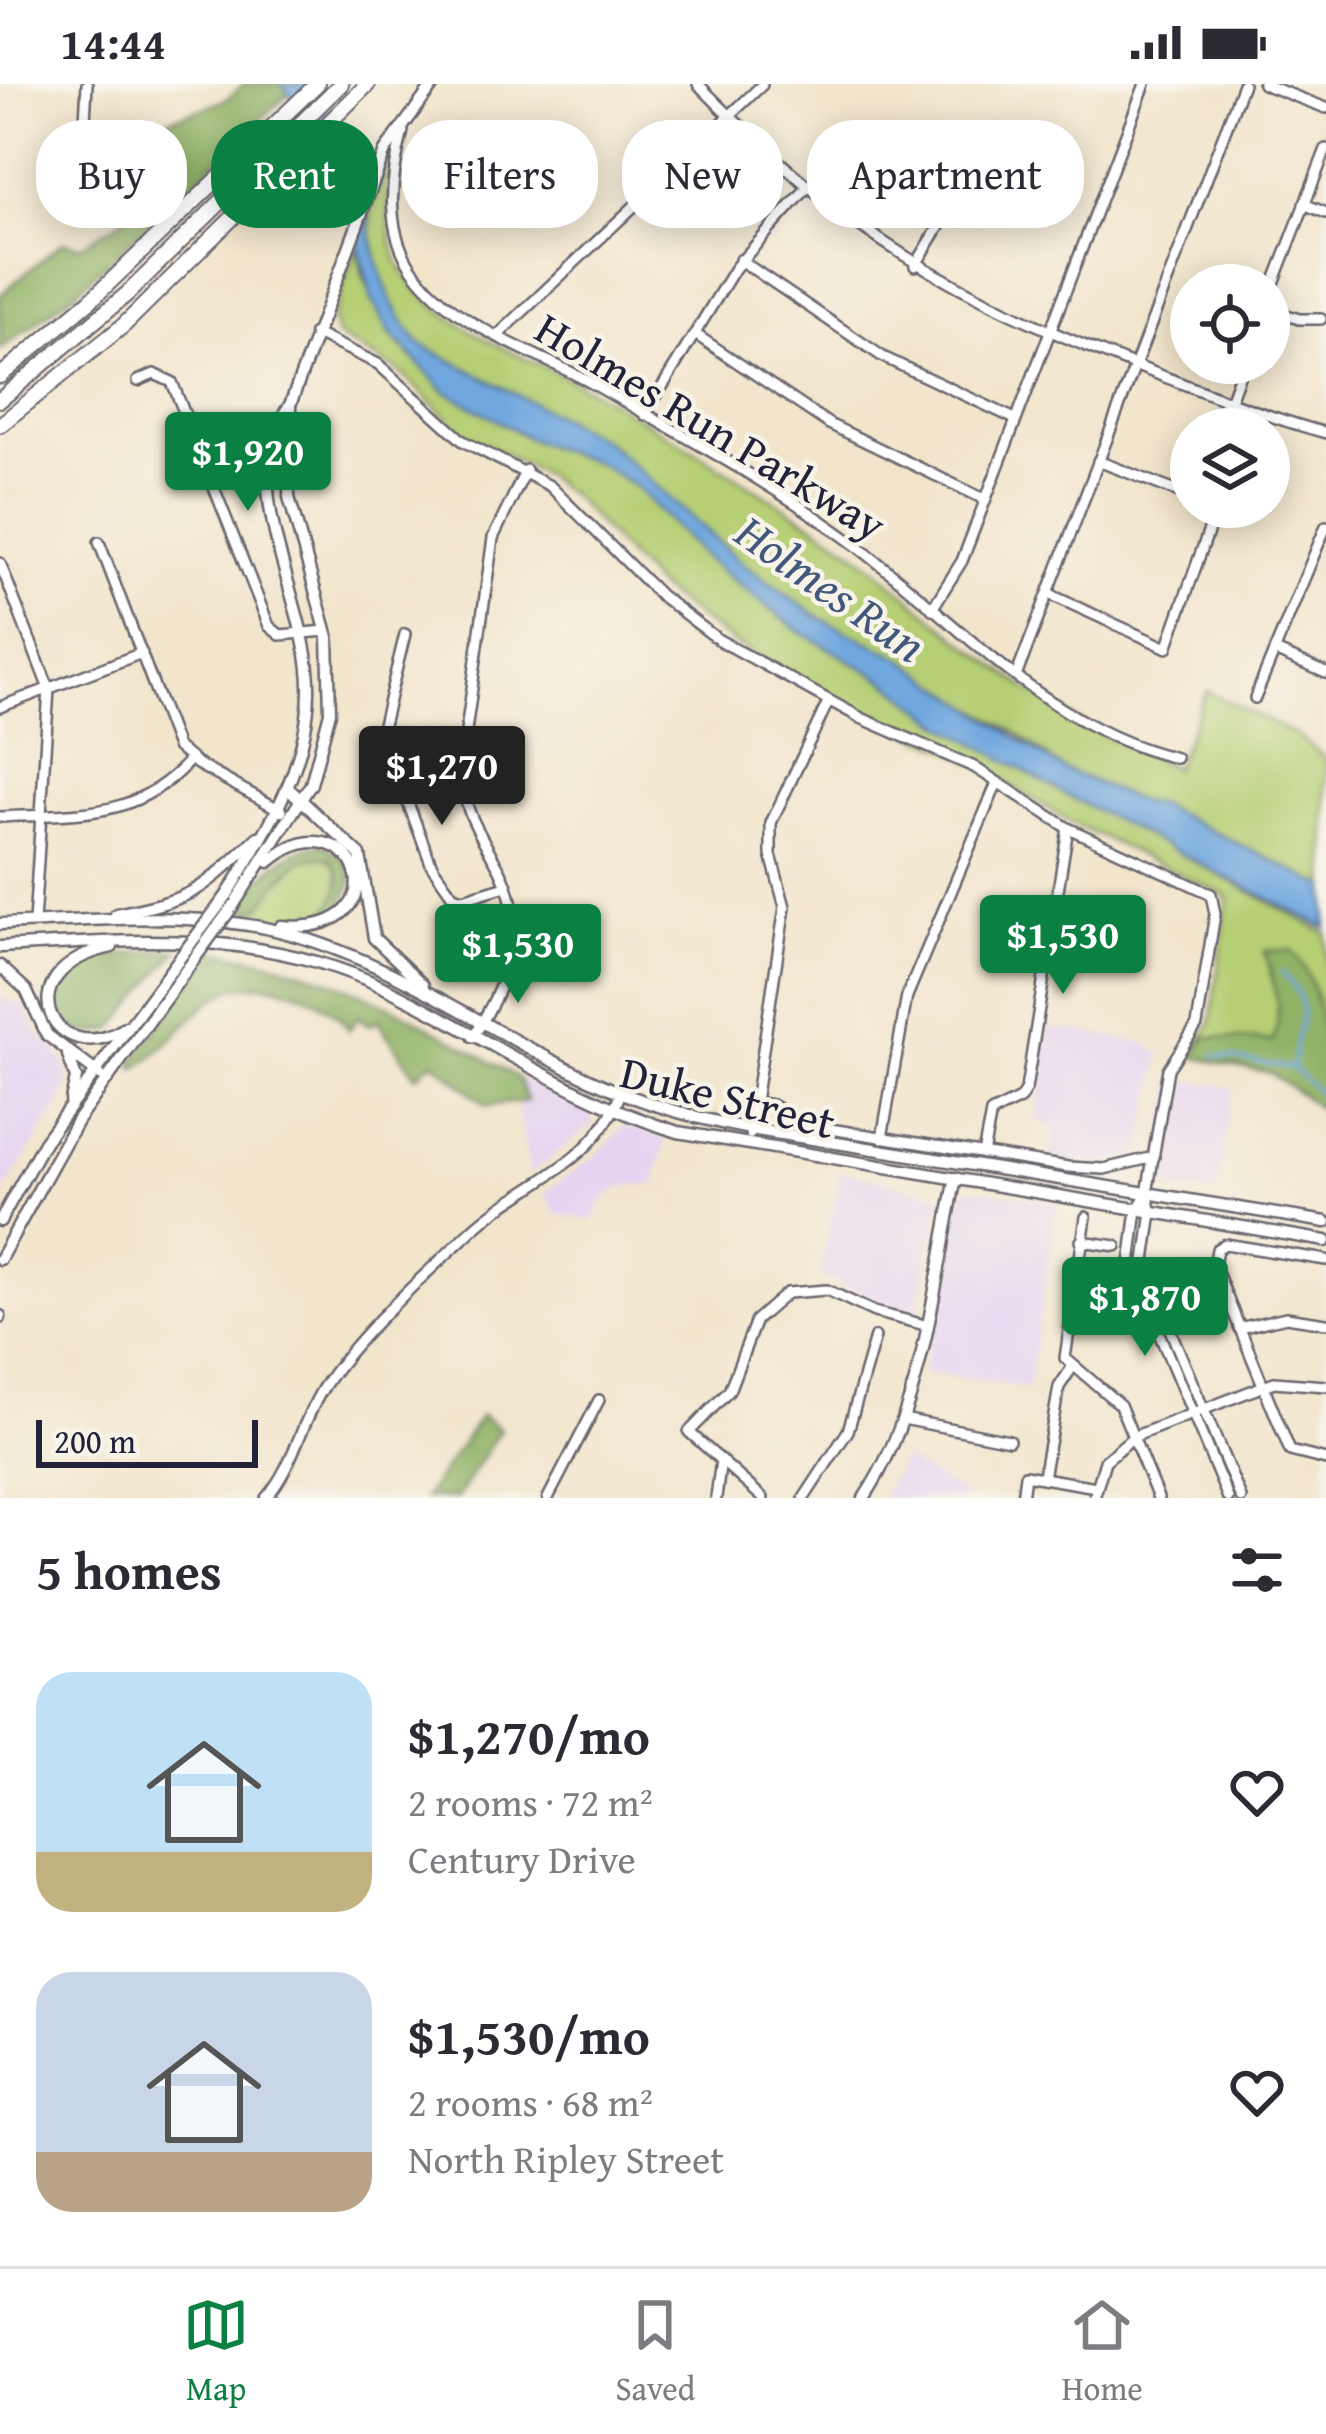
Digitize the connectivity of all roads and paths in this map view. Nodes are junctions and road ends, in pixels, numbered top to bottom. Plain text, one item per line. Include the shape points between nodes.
1 (86, 84) edge
2 (317, 84) edge
3 (341, 84) edge
4 (368, 84) edge
5 (434, 84) edge
6 (698, 84) edge
7 (1145, 84) edge
8 (1244, 84) edge
9 (1263, 84) edge
10 (762, 85) edge
11 (1326, 108) edge
12 (408, 113) junction
13 (730, 116) junction
14 (85, 120) edge
15 (1326, 148) edge
16 (806, 189) junction
17 (1304, 204) junction
18 (1326, 213) edge
19 (938, 228) edge
20 (740, 260) junction
21 (1281, 264) edge
22 (915, 266) junction
23 (1290, 316) edge
24 (1321, 319) dead end
25 (1048, 332) junction
26 (314, 333) junction
27 (695, 334) junction
28 (497, 336) junction
29 (1135, 366) junction
30 (0, 372) edge
31 (138, 381) dead end
32 (1236, 384) edge
33 (0, 400) edge
34 (1230, 401) junction
35 (290, 405) junction
36 (644, 415) junction
37 (1016, 419) junction
38 (1, 425) edge
39 (1326, 433) edge
40 (1098, 461) junction
41 (526, 470) junction
42 (1170, 489) edge
43 (984, 499) junction
44 (1326, 526) edge
45 (1212, 528) edge
46 (99, 542) dead end
47 (0, 563) edge
48 (1049, 594) junction
49 (932, 609) junction
50 (326, 631) junction
51 (304, 634) junction
52 (405, 634) dead end
53 (1277, 652) junction
54 (142, 653) junction
55 (1326, 673) edge
56 (1017, 674) junction
57 (49, 689) junction
58 (1255, 698) dead end
59 (828, 702) junction
60 (0, 707) edge
61 (383, 739) junction
62 (462, 758) junction
63 (1176, 758) dead end
64 (191, 759) junction
65 (998, 783) junction
66 (289, 790) junction
67 (302, 800) junction
68 (279, 809) junction
69 (39, 815) junction
70 (0, 817) edge
71 (292, 817) junction
72 (270, 827) junction
73 (1068, 828) junction
74 (506, 886) junction
75 (243, 891) junction
76 (230, 900) junction
77 (79, 921) junction
78 (34, 923) junction
79 (242, 923) junction
80 (0, 924) edge
81 (157, 939) junction
82 (0, 947) edge
83 (186, 960) junction
84 (0, 966) edge
85 (444, 1002) junction
86 (482, 1022) junction
87 (132, 1023) junction
88 (473, 1037) junction
89 (62, 1047) junction
90 (105, 1071) junction
91 (621, 1092) junction
92 (754, 1102) junction
93 (614, 1111) junction
94 (65, 1114) junction
95 (750, 1130) junction
96 (882, 1138) junction
97 (746, 1147) junction
98 (983, 1154) junction
99 (1154, 1156) junction
100 (959, 1163) junction
101 (955, 1181) junction
102 (1148, 1194) junction
103 (1137, 1210) junction
104 (1152, 1212) junction
105 (1086, 1216) dead end
106 (0, 1221) edge
107 (1326, 1222) edge
108 (1082, 1241) junction
109 (1326, 1241) edge
110 (1116, 1246) dead end
111 (0, 1259) edge
112 (1326, 1261) edge
113 (1326, 1323) edge
114 (925, 1325) junction
115 (1239, 1328) junction
116 (875, 1337) dead end
117 (1071, 1369) junction
118 (1263, 1385) junction
119 (1326, 1386) edge
120 (598, 1400) dead end
121 (1197, 1411) junction
122 (903, 1419) junction
123 (1133, 1437) junction
124 (1010, 1441) dead end
125 (721, 1460) junction
126 (1326, 1460) edge
127 (1043, 1478) junction
128 (1095, 1492) edge
129 (266, 1498) edge
130 (548, 1498) edge
131 (716, 1498) edge
132 (763, 1498) edge
133 (804, 1498) edge
134 (864, 1498) edge
135 (1022, 1498) edge
136 (1158, 1498) edge
137 (1228, 1498) edge
138 (1240, 1498) edge

1 - 14 street
2 - 30 highway via 91,300
3 - 33 highway via 127,294
4 - 38 highway via 124,325
5 - 12 main road
6 - 13 street
7 - 25 street
8 - 29 street
9 - 11 street
10 - 13 street
12 - 26 main road
12 - 28 street, Holmes Run Parkway via 392,198 404,256 438,296
13 - 16 street
13 - 28 street
15 - 17 street
16 - 20 street
16 - 22 street
17 - 18 street
17 - 21 street
19 - 22 street
20 - 27 street
20 - 37 street via 884,357
22 - 25 street
23 - 24 street
25 - 29 street
25 - 37 street
26 - 35 main road
26 - 41 street via 378,364 463,441
27 - 36 street
27 - 43 street via 845,433
28 - 36 street, Holmes Run Parkway
29 - 34 street
29 - 40 street
31 - 51 street via 154,374 172,382 268,626 280,635
32 - 34 street
34 - 39 street
35 - 50 main road via 291,511
35 - 51 main road via 275,435 270,498
36 - 49 street, Holmes Run Parkway via 834,530
37 - 43 street
40 - 42 street
40 - 48 street
41 - 59 street via 577,508 684,616
41 - 62 street via 493,538
43 - 49 street via 953,581
44 - 53 street
45 - 48 street via 1167,648
46 - 54 street
47 - 57 street
48 - 56 street
49 - 56 street, Holmes Run Parkway
50 - 51 street
50 - 67 main road via 327,738
51 - 66 main road via 307,718
52 - 61 street
53 - 55 street
53 - 58 street
54 - 57 street
54 - 64 street via 176,744
56 - 63 street, Holmes Run Parkway via 1104,733
57 - 60 street
57 - 69 street
59 - 65 street
59 - 92 street via 771,823 771,855 786,898
61 - 62 street via 416,764
61 - 74 street via 375,758 408,803 447,890 463,899
62 - 74 street via 471,822
64 - 68 street
64 - 69 street via 147,797 108,811
65 - 73 street
65 - 96 street via 907,996
66 - 67 main road
66 - 68 main road
67 - 71 main road
67 - 85 main road via 364,862 378,946
68 - 71 street
68 - 72 main road
69 - 70 street
69 - 78 street
71 - 75 main road
72 - 76 main road
72 - 77 main road via 193,895
73 - 98 street via 1026,1089 991,1113
73 - 99 street via 1211,894 1215,914 1197,1025 1168,1069
74 - 86 street via 511,954
75 - 76 main road
75 - 79 main road via 270,860 302,841 338,847 357,873 355,899 334,922
76 - 83 main road, bridge
77 - 78 main road, Duke Street
77 - 79 main road, Duke Street
78 - 80 main road, Duke Street
79 - 85 main road, Duke Street via 334,949
81 - 82 main road, Duke Street
81 - 87 main road via 74,957 46,985 49,1018 73,1038 104,1040
81 - 88 main road, Duke Street via 229,942 325,965 382,986
83 - 87 main road
83 - 90 main road
84 - 89 main road via 20,981 41,1028
85 - 86 main road, Duke Street
86 - 88 street
86 - 91 main road, Duke Street
87 - 90 main road
88 - 93 main road, Duke Street
89 - 90 main road
89 - 94 main road via 76,1078
90 - 94 main road
90 - 111 main road
91 - 93 street
91 - 95 main road, Duke Street
92 - 95 street
92 - 96 street, Duke Street via 799,1124
93 - 97 main road, Duke Street
93 - 129 street via 594,1143 471,1231 359,1344 325,1385
94 - 106 main road
95 - 97 street
95 - 100 main road, Duke Street
96 - 98 street, Duke Street
97 - 101 main road, Duke Street
98 - 99 street, Duke Street via 1091,1169
99 - 102 street
100 - 101 main road
100 - 102 main road, Duke Street
101 - 103 main road, Duke Street
101 - 114 main road
102 - 103 street
102 - 104 street
102 - 107 main road, Duke Street
103 - 104 main road, Duke Street
103 - 121 street via 1130,1264
104 - 109 main road, Duke Street
104 - 121 street via 1144,1268
105 - 108 street
108 - 110 street
108 - 117 street via 1064,1347
112 - 115 street via 1219,1247 1214,1271
113 - 115 street via 1286,1317
114 - 122 main road
114 - 125 street via 827,1290 787,1293 757,1320 728,1391 689,1432
115 - 118 street
116 - 133 street via 848,1431
117 - 123 street via 1115,1400
117 - 127 street via 1058,1388
118 - 119 street
118 - 121 street
118 - 126 street via 1290,1450
120 - 130 street
121 - 123 street
121 - 137 street
121 - 138 street
122 - 124 street
122 - 134 main road
123 - 128 street via 1109,1455
123 - 136 street
125 - 131 street
125 - 132 street
127 - 128 street
127 - 135 street via 1025,1475

